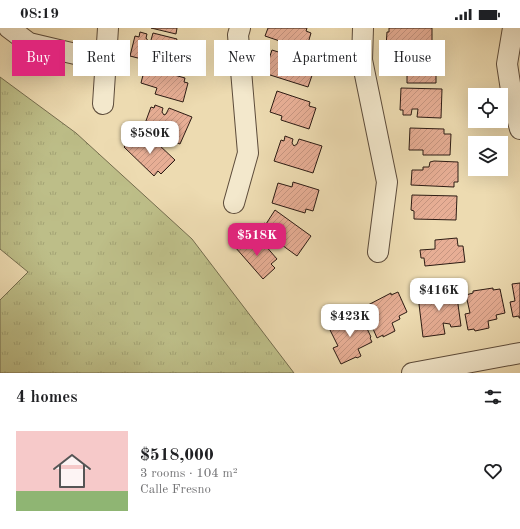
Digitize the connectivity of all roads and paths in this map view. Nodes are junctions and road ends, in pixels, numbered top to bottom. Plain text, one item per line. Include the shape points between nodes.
1 (9, 28) edge
2 (108, 28) edge
3 (240, 28) edge
4 (363, 28) edge
5 (512, 28) edge
6 (107, 40) edge
7 (73, 53) edge
8 (105, 76) edge
9 (103, 104) dead end
10 (520, 129) edge
11 (234, 203) dead end
12 (378, 252) dead end
13 (520, 353) edge
14 (412, 373) edge

1 - 7 street via 29,43
2 - 6 street
3 - 11 street via 238,35 248,153
4 - 12 street via 362,60 387,182
5 - 10 street via 507,64
8 - 9 street
13 - 14 street

